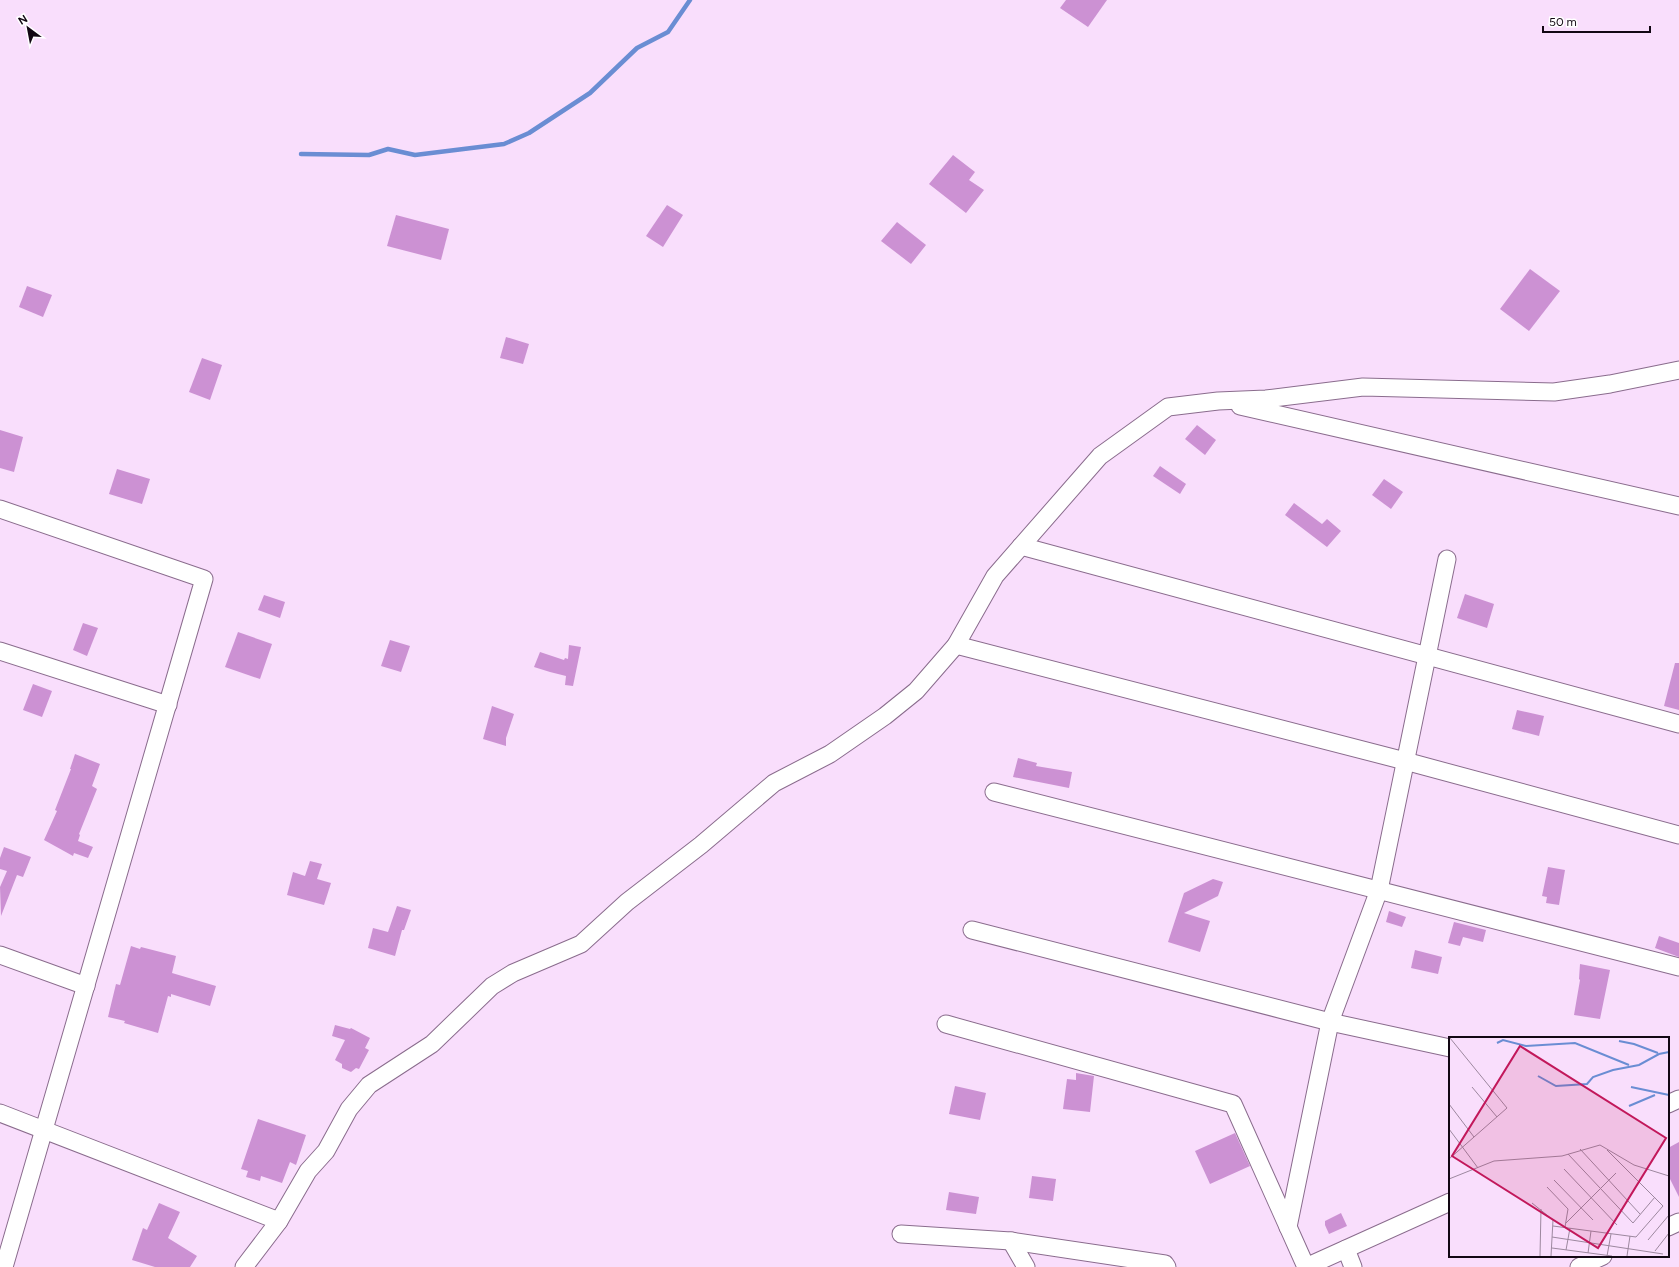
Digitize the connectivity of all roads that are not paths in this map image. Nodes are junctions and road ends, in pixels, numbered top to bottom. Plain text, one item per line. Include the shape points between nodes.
1 (1679, 370) edge
2 (1218, 401) junction
3 (1679, 506) edge
4 (0, 509) edge
5 (1021, 546) junction
6 (1447, 559) dead end
7 (956, 646) junction
8 (0, 651) edge
9 (1427, 656) junction
10 (168, 705) junction
11 (1679, 724) edge
12 (1405, 761) junction
13 (994, 792) dead end
14 (1679, 835) edge
15 (1379, 890) junction
16 (972, 930) dead end
17 (0, 955) edge
18 (1679, 967) edge
19 (86, 986) junction
20 (1330, 1022) junction
21 (946, 1024) dead end
22 (1449, 1048) edge
23 (1679, 1099) edge
24 (1669, 1104) edge
25 (0, 1113) edge
26 (43, 1130) junction
27 (1449, 1202) edge
28 (279, 1221) junction
29 (1679, 1222) edge
30 (1288, 1226) junction
31 (1669, 1227) edge
32 (901, 1234) dead end
33 (1011, 1242) junction
34 (5, 1246) edge
35 (1346, 1249) junction
36 (1600, 1257) edge
37 (1584, 1263) edge
38 (4, 1267) edge
39 (244, 1267) edge
40 (1026, 1267) edge
41 (1167, 1267) edge
42 (1306, 1267) edge
43 (1353, 1267) edge

1 - 2 street via 1554,392 1363,387 1266,399
2 - 3 street
2 - 5 street via 1168,407 1100,456
4 - 10 street via 204,579
5 - 7 street via 995,576
5 - 9 street
6 - 9 street
7 - 12 street
7 - 28 street via 916,691 886,716 830,754 774,783 701,845 627,902 581,944 513,973 492,986 432,1044 369,1084 348,1109 326,1150 308,1171
8 - 10 street
9 - 11 street
9 - 12 street
10 - 19 street
12 - 14 street
12 - 15 street
13 - 15 street
15 - 18 street
15 - 20 street
16 - 20 street
17 - 19 street
19 - 26 street
20 - 22 street
20 - 30 street
21 - 30 street via 1233,1104
23 - 24 street
25 - 26 street
26 - 28 street
26 - 34 street
27 - 35 street
28 - 39 street
29 - 31 street
30 - 42 street
32 - 33 street
33 - 40 street
33 - 41 street via 1166,1264
34 - 38 street
35 - 42 street
35 - 43 street
36 - 37 street

